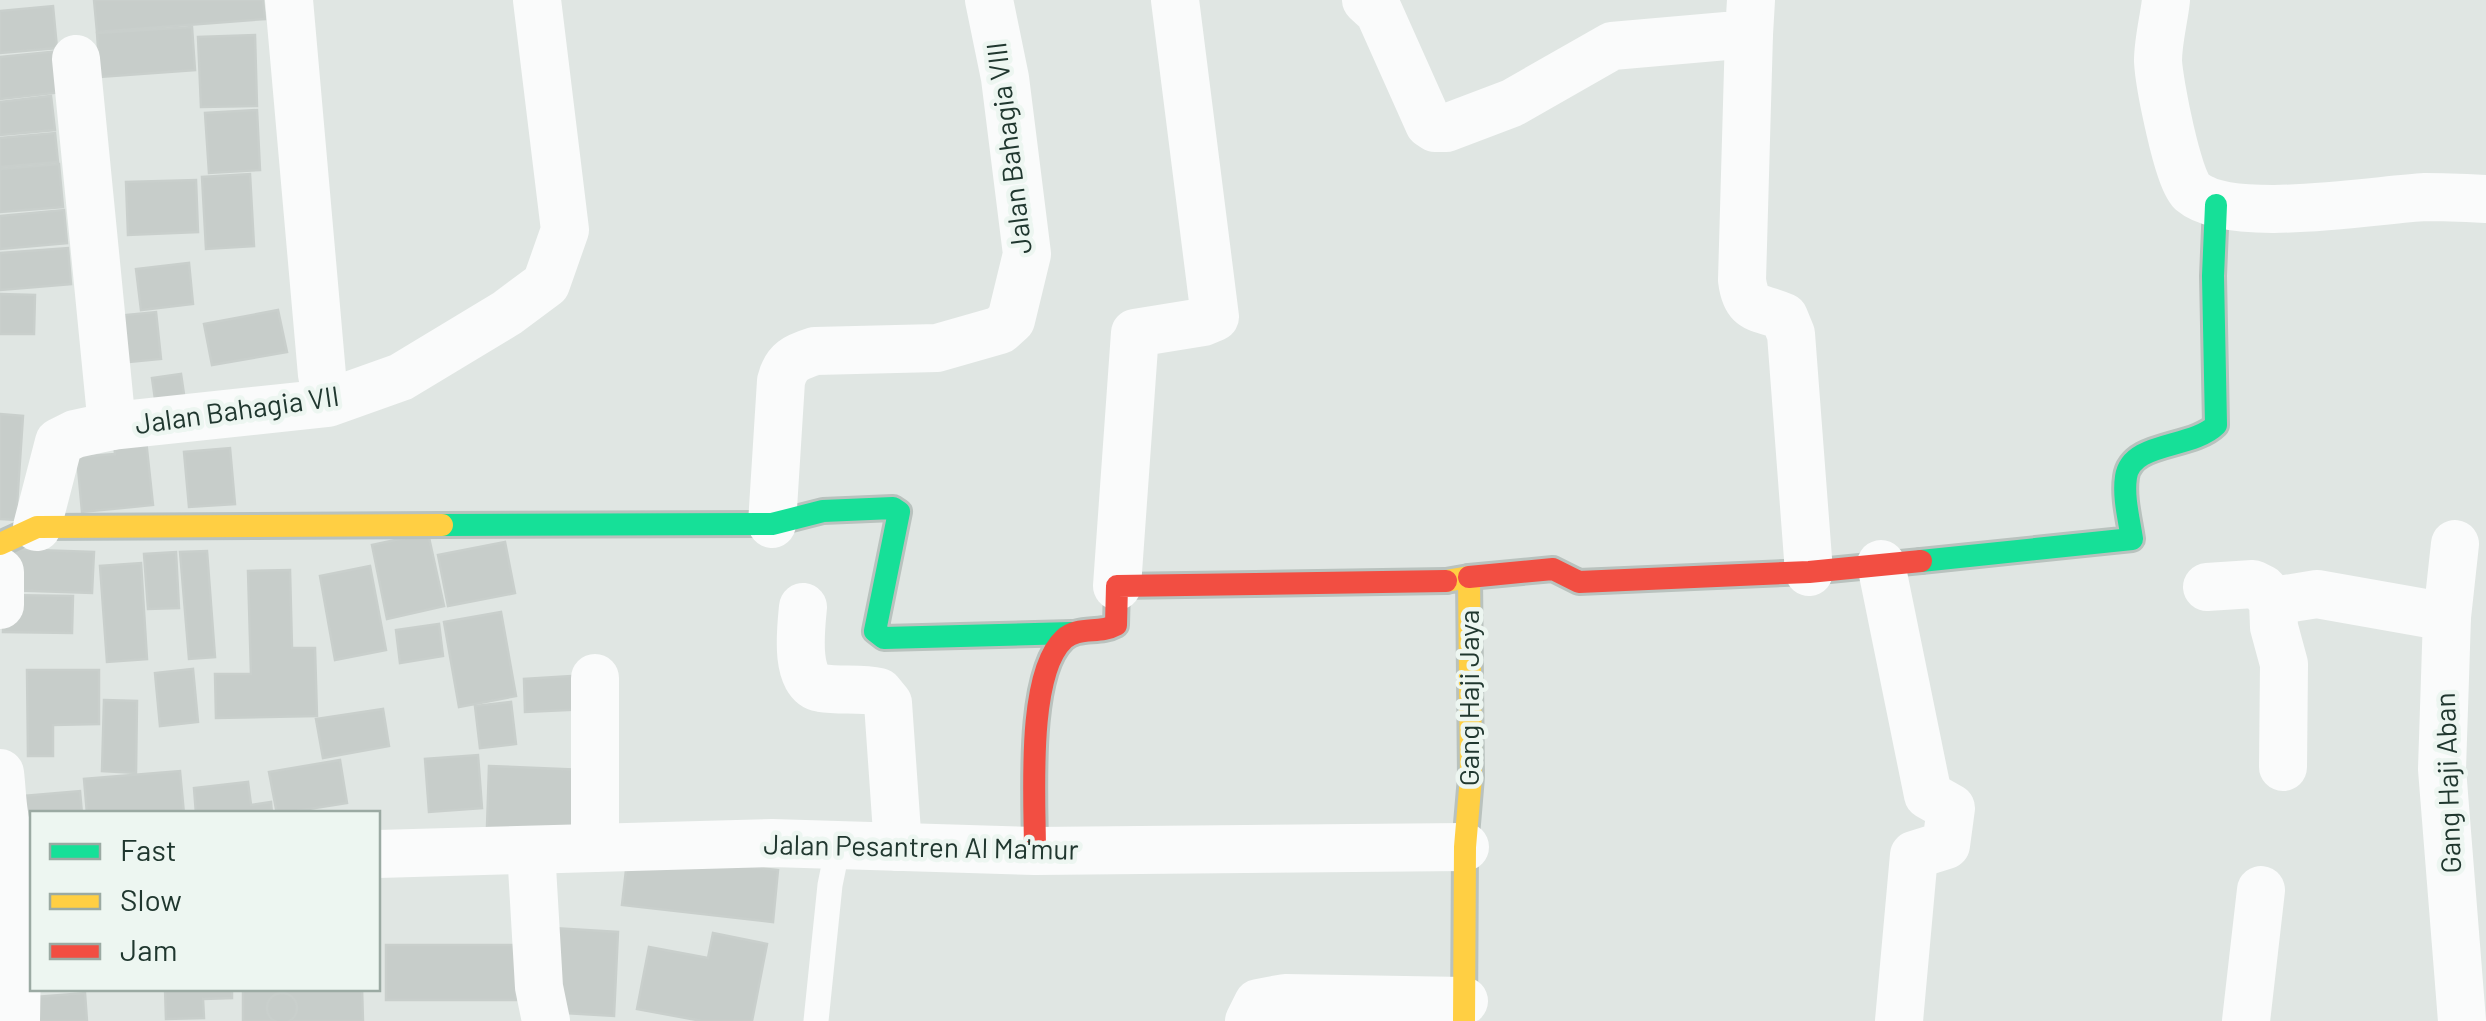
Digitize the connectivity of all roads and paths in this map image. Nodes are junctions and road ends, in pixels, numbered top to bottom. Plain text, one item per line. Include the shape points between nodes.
1 (289, 0) edge
2 (537, 0) edge
3 (989, 0) edge
4 (1174, 0) edge
5 (1366, 0) edge
6 (2166, 0) edge
7 (1750, 17) edge
8 (76, 59) dead end
9 (2486, 199) edge
10 (2216, 205) junction
11 (322, 375) dead end
12 (112, 426) junction
13 (772, 524) junction
14 (18, 536) edge
15 (2455, 544) dead end
16 (1881, 564) junction
17 (0, 572) edge
18 (1809, 572) junction
19 (1469, 577) junction
20 (1118, 586) junction
21 (2206, 587) dead end
22 (2273, 601) junction
23 (0, 605) edge
24 (803, 607) dead end
25 (2447, 617) junction
26 (1072, 633) junction
27 (595, 678) dead end
28 (2283, 767) dead end
29 (0, 773) edge
30 (838, 846) junction
31 (898, 847) junction
32 (1465, 847) junction
33 (595, 848) junction
34 (16, 849) edge
35 (531, 850) junction
36 (1036, 851) junction
37 (380, 854) edge
38 (2260, 890) dead end
39 (1464, 1011) edge
40 (16, 1021) edge
41 (546, 1021) edge
42 (816, 1021) edge
43 (1249, 1021) edge
44 (1899, 1021) edge
45 (2246, 1021) edge
46 (2462, 1021) edge

1 - 11 street
2 - 12 street, Jalan Bahagia VII via 565,230 546,284 400,377 328,403
3 - 13 street, Jalan Bahagia VIII via 1027,254 1011,320 1000,330 937,348 815,351 784,367
4 - 20 street via 1214,317 1135,334
5 - 7 street via 1379,12 1435,128 1512,103 1612,46
6 - 10 street via 2158,61 2178,167 2194,194
7 - 18 street via 1742,280 1744,297 1756,309 1784,318 1791,334
8 - 12 street
9 - 10 street
10 - 16 street via 2216,426 2201,440 2132,460 2126,486 2132,539
12 - 14 street, Jalan Bahagia VII via 59,442
13 - 14 street
13 - 26 street via 823,511 899,512 875,630 884,638
15 - 25 street, Gang Haji Aban
16 - 18 street
16 - 44 street via 1928,795 1951,808 1946,845 1914,855
17 - 23 street
18 - 19 street via 1579,582 1553,569
19 - 20 street, Gang Haji Jaya
19 - 32 street, Gang Haji Jaya
20 - 26 street via 1116,625 1108,632
21 - 22 street via 2253,584
22 - 25 street via 2318,594
22 - 28 street via 2284,664
24 - 31 street via 800,644 808,680 816,688 878,692 888,704
25 - 46 street, Gang Haji Aban via 2442,768
26 - 36 street via 1056,649 1036,704
27 - 33 street
29 - 34 street
30 - 31 street, Jalan Pesantren Al Ma'mur
30 - 33 street, Jalan Pesantren Al Ma'mur
30 - 42 lane
31 - 36 street, Jalan Pesantren Al Ma'mur
32 - 36 street, Jalan Pesantren Al Ma'mur
32 - 39 street, Gang Haji Jaya
33 - 35 street, Jalan Pesantren Al Ma'mur
34 - 40 street
35 - 37 street, Jalan Pesantren Al Ma'mur
35 - 41 street
38 - 45 street
39 - 43 street via 1285,998 1258,1003

